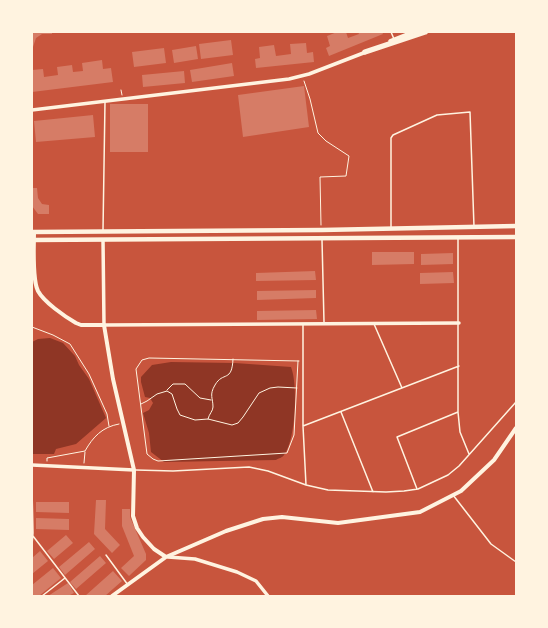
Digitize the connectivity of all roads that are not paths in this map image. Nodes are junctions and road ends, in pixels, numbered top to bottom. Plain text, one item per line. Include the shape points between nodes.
1 (391, 32) edge
2 (413, 32) edge
3 (425, 32) edge
4 (394, 40) junction
5 (365, 52) junction
6 (105, 102) junction
7 (32, 110) edge
8 (516, 226) edge
9 (474, 227) junction
10 (392, 228) junction
11 (33, 232) edge
12 (103, 232) junction
13 (516, 237) edge
14 (322, 238) junction
15 (458, 238) junction
16 (33, 240) edge
17 (102, 240) junction
18 (303, 323) junction
19 (324, 323) junction
20 (373, 323) junction
21 (459, 323) junction
22 (104, 325) junction
23 (459, 366) junction
24 (402, 388) junction
25 (516, 402) edge
26 (341, 412) junction
27 (458, 412) junction
28 (303, 426) junction
29 (516, 428) edge
30 (469, 454) junction
31 (32, 465) edge
32 (134, 470) junction
33 (306, 485) junction
34 (32, 489) edge
35 (418, 489) junction
36 (373, 492) junction
37 (453, 495) junction
38 (33, 536) junction
39 (32, 545) edge
40 (106, 555) dead end
41 (166, 557) junction
42 (516, 562) edge
43 (65, 578) junction
44 (128, 584) junction
45 (42, 596) edge
46 (79, 596) edge
47 (112, 596) edge
48 (268, 596) edge

1 - 4 lane
2 - 4 street
3 - 5 main road
4 - 5 street
5 - 6 street via 289,80
6 - 7 street
6 - 12 lane
8 - 9 main road
9 - 10 main road
9 - 10 lane via 470,112 437,115 393,135
10 - 12 main road
11 - 12 main road
11 - 16 street
13 - 15 main road
14 - 15 main road
14 - 17 main road
14 - 19 lane
15 - 21 lane
16 - 17 main road
16 - 22 street via 35,281 44,299 76,323
17 - 22 street
18 - 19 street
18 - 22 street
18 - 28 lane
19 - 20 street
20 - 21 street
20 - 24 lane
21 - 23 lane
22 - 32 street via 113,380
23 - 24 lane
23 - 27 lane
24 - 26 lane
25 - 30 lane
26 - 28 lane
26 - 36 lane
27 - 30 lane via 460,432
27 - 35 lane via 397,437
28 - 33 lane
29 - 37 street via 494,460 461,491
30 - 35 lane via 448,475
31 - 32 street
32 - 33 lane via 249,468 268,471
32 - 41 street via 133,516 137,528 154,549
33 - 36 lane via 328,490
34 - 38 lane
35 - 36 lane
37 - 41 street via 420,512 338,523 282,517 263,518
37 - 42 lane via 490,544
38 - 39 lane
38 - 43 lane
40 - 44 lane
41 - 44 street
41 - 48 street via 195,559 237,572 256,581
43 - 45 lane
43 - 46 lane
44 - 47 street

